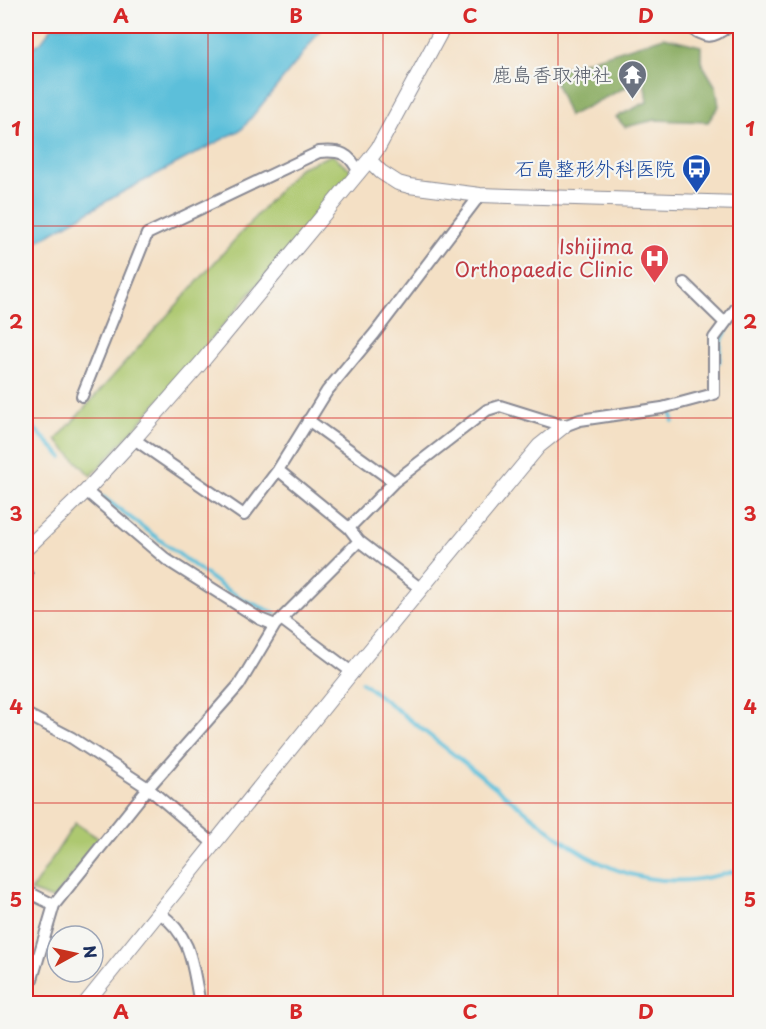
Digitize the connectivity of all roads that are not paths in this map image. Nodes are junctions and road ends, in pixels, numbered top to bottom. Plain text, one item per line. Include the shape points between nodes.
1 (444, 26) edge
2 (687, 26) edge
3 (728, 26) edge
4 (369, 160) junction
5 (358, 173) junction
6 (480, 195) junction
7 (741, 203) edge
8 (684, 283) dead end
9 (741, 303) edge
10 (725, 323) junction
11 (82, 396) dead end
12 (308, 420) junction
13 (564, 426) junction
14 (134, 439) junction
15 (278, 470) junction
16 (394, 482) junction
17 (86, 491) junction
18 (349, 528) junction
19 (359, 541) junction
20 (26, 549) edge
21 (26, 573) edge
22 (26, 579) edge
23 (421, 589) junction
24 (278, 622) junction
25 (353, 673) junction
26 (26, 714) edge
27 (148, 788) junction
28 (215, 845) junction
29 (26, 891) edge
30 (54, 905) junction
31 (160, 913) junction
32 (26, 992) edge
33 (85, 1004) edge
34 (200, 1004) edge

1 - 4 street
2 - 3 street via 704,36 718,34
4 - 5 street
4 - 6 street via 398,183
5 - 11 street via 345,154 319,152 147,234
5 - 14 street
6 - 7 street
6 - 12 street
8 - 10 street
9 - 10 street
10 - 13 street via 714,338 714,394
12 - 15 street
12 - 16 street
13 - 16 street via 500,406 487,410
13 - 23 street via 539,446
14 - 15 street via 244,515
14 - 17 street
15 - 18 street
16 - 18 street
17 - 20 street
17 - 24 street via 167,560 260,619
18 - 19 street
19 - 23 street
19 - 24 street
21 - 22 street
23 - 25 street
24 - 25 street
24 - 27 street via 239,685
25 - 28 street
26 - 27 street via 72,738
27 - 28 street
27 - 30 street
28 - 31 street
29 - 30 street
30 - 32 street
31 - 33 street
31 - 34 street via 185,940

